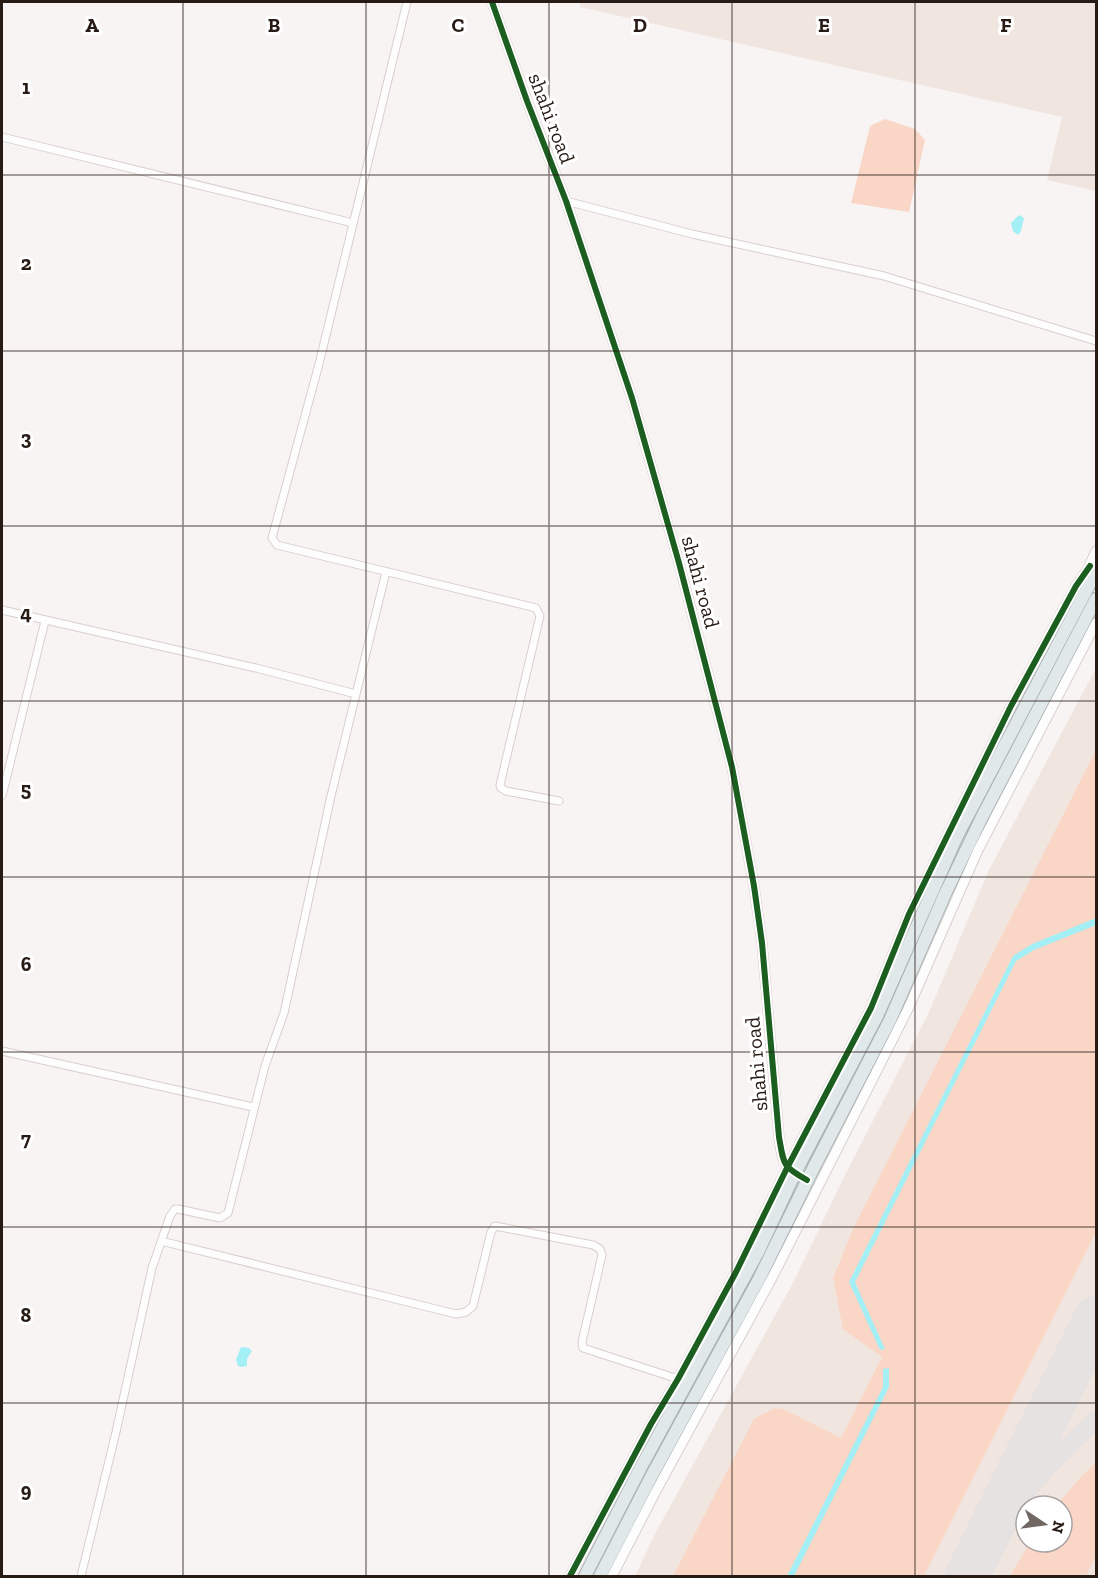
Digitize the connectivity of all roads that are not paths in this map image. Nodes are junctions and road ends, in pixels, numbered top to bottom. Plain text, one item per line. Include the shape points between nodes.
1 (407, 2) edge
2 (492, 2) edge
3 (2, 136) edge
4 (566, 201) junction
5 (353, 223) junction
6 (1096, 341) edge
7 (1096, 551) edge
8 (1094, 570) edge
9 (386, 572) junction
10 (1096, 599) edge
11 (2, 610) edge
12 (45, 621) junction
13 (1096, 622) edge
14 (356, 694) junction
15 (2, 796) edge
16 (559, 801) dead end
17 (2, 1051) edge
18 (253, 1107) junction
19 (791, 1170) junction
20 (807, 1180) junction
21 (161, 1241) junction
22 (678, 1379) junction
23 (81, 1576) edge
24 (570, 1576) edge
25 (585, 1576) edge
26 (600, 1576) edge
27 (612, 1576) edge

1 - 5 street
2 - 4 street, shahi road
3 - 5 street
4 - 6 street via 692,234 884,276
4 - 19 street, shahi road via 634,405 732,767 762,943 778,1137 784,1164
5 - 9 street via 272,538 277,545
7 - 8 street
8 - 19 highway via 957,836 877,1016
9 - 14 street
9 - 16 street via 539,611 500,785 506,791
10 - 20 highway via 987,807 890,1020
11 - 12 street
12 - 14 street
12 - 15 street
13 - 27 street via 978,850 904,1016 777,1269
14 - 18 street via 284,1013
17 - 18 street
18 - 21 street via 228,1213 215,1218 174,1209
19 - 20 street
19 - 22 street
19 - 25 highway via 758,1252
20 - 26 highway via 759,1280
21 - 22 street via 456,1314 473,1306 495,1226 593,1245 602,1255 583,1348
21 - 23 street via 147,1285
22 - 24 street

